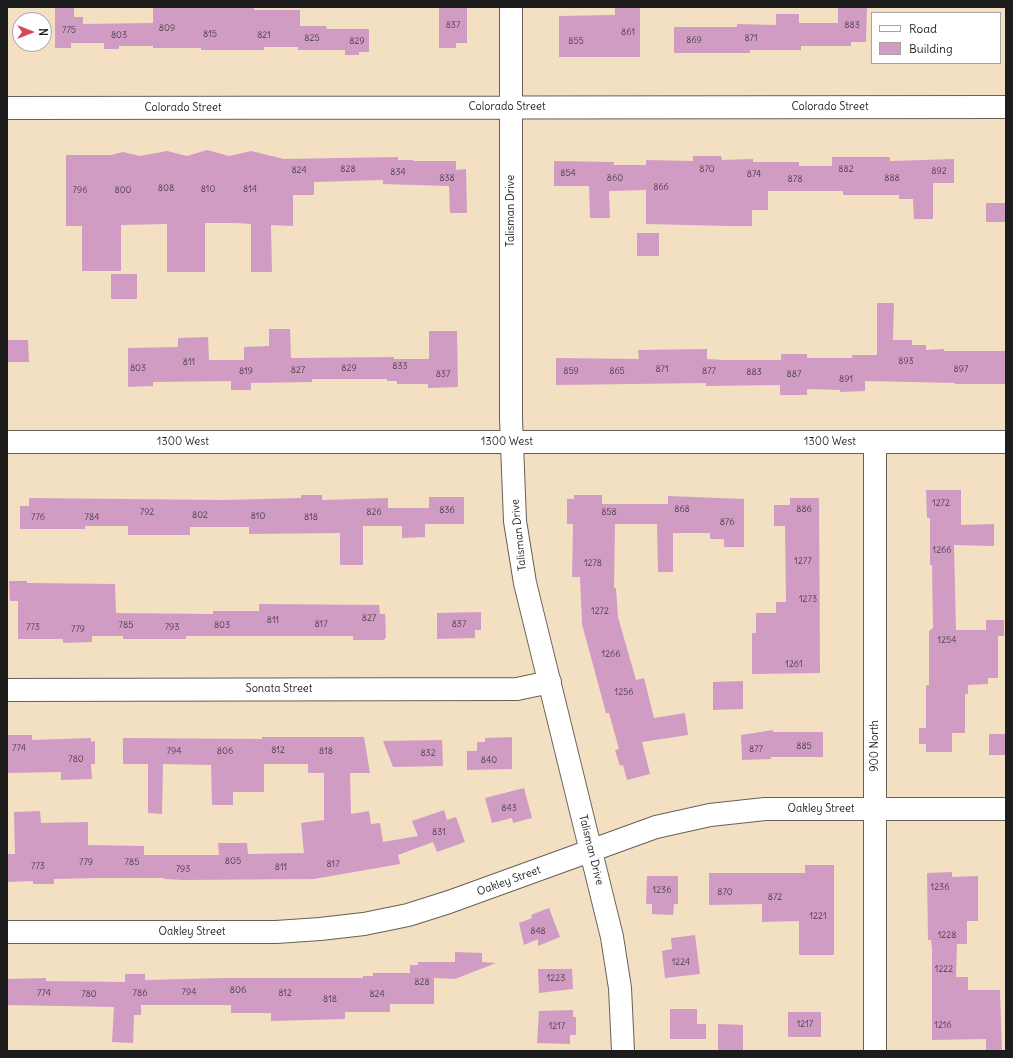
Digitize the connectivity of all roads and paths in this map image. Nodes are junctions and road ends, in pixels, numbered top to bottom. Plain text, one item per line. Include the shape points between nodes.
1 (511, 7) edge
2 (511, 107) junction
3 (1006, 107) edge
4 (7, 108) edge
5 (7, 442) edge
6 (512, 442) junction
7 (875, 442) junction
8 (1006, 442) edge
9 (550, 682) junction
10 (7, 690) edge
11 (875, 809) junction
12 (1006, 809) edge
13 (591, 851) junction
14 (7, 932) edge
15 (623, 1051) edge
16 (876, 1051) edge

1 - 2 street, Talisman Drive
2 - 3 street, Colorado Street
2 - 4 street, Colorado Street
2 - 6 street, Talisman Drive
5 - 6 street, 1300 West
6 - 7 street, 1300 West
6 - 9 street, Talisman Drive via 515,521 519,552
7 - 8 street, 1300 West
7 - 11 street, 900 North
9 - 10 street, Sonata Street via 517,689
9 - 13 street, Talisman Drive
11 - 12 street, Oakley Street
11 - 13 street, Oakley Street via 765,809 710,815 656,827
11 - 16 street, 900 North
13 - 14 street, Oakley Street via 449,902 408,915 364,924 276,932
13 - 15 street, Talisman Drive via 617,963

